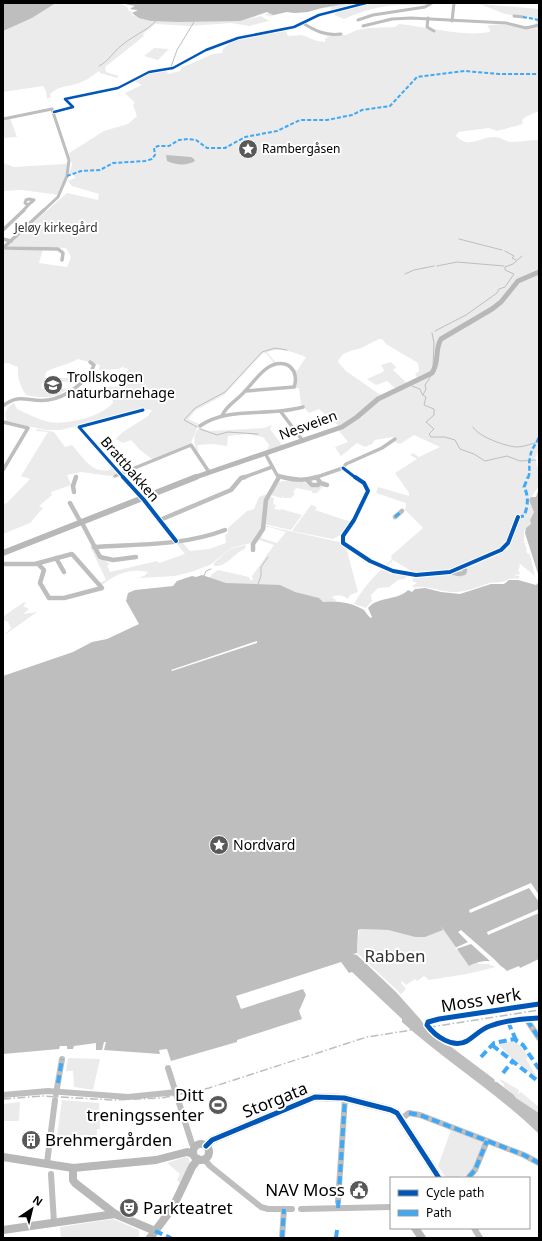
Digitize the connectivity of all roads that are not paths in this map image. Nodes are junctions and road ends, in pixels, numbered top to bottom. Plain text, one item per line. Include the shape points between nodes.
1 (366, 3) edge
2 (432, 3) edge
3 (454, 3) edge
4 (514, 16) dead end
5 (522, 17) dead end
6 (428, 18) junction
7 (358, 20) dead end
8 (452, 21) junction
9 (303, 23) junction
10 (539, 25) edge
11 (364, 26) dead end
12 (434, 31) dead end
13 (341, 34) dead end
14 (54, 112) junction
15 (3, 119) edge
16 (28, 206) dead end
17 (3, 230) edge
18 (3, 239) edge
19 (10, 241) junction
20 (3, 248) edge
21 (62, 260) dead end
22 (539, 272) edge
23 (90, 362) dead end
24 (246, 391) junction
25 (3, 406) edge
26 (303, 407) dead end
27 (143, 410) dead end
28 (282, 412) junction
29 (222, 416) junction
30 (3, 422) edge
31 (200, 426) dead end
32 (395, 438) dead end
33 (303, 441) junction
34 (265, 455) junction
35 (272, 466) junction
36 (343, 468) junction
37 (3, 470) edge
38 (209, 472) junction
39 (120, 474) junction
40 (115, 476) dead end
41 (279, 476) junction
42 (76, 477) dead end
43 (317, 478) junction
44 (307, 480) junction
45 (320, 484) junction
46 (327, 485) dead end
47 (74, 492) dead end
48 (141, 498) junction
49 (70, 503) dead end
50 (402, 511) dead end
51 (395, 517) dead end
52 (518, 517) dead end
53 (160, 520) junction
54 (81, 521) junction
55 (225, 530) dead end
56 (176, 541) junction
57 (94, 547) junction
58 (252, 550) dead end
59 (3, 553) edge
60 (136, 557) dead end
61 (56, 558) junction
62 (3, 564) edge
63 (38, 564) junction
64 (64, 572) dead end
65 (539, 1004) edge
66 (539, 1018) edge
67 (527, 1020) junction
68 (539, 1038) edge
69 (62, 1059) dead end
70 (168, 1068) dead end
71 (177, 1092) junction
72 (3, 1095) edge
73 (56, 1095) junction
74 (345, 1098) junction
75 (399, 1116) junction
76 (486, 1141) junction
77 (209, 1143) junction
78 (198, 1155) junction
79 (3, 1156) edge
80 (47, 1163) junction
81 (539, 1163) edge
82 (73, 1168) junction
83 (51, 1174) dead end
84 (438, 1177) edge
85 (469, 1177) edge
86 (338, 1202) dead end
87 (390, 1207) edge
88 (284, 1209) junction
89 (292, 1209) dead end
90 (301, 1209) dead end
91 (115, 1214) junction
92 (54, 1223) junction
93 (416, 1229) edge
94 (475, 1229) edge
95 (3, 1230) edge
96 (153, 1234) edge
97 (282, 1238) edge
98 (422, 1238) edge
99 (480, 1238) edge

1 - 9 street via 321,14
2 - 7 street via 425,7 373,15
3 - 8 street
4 - 5 street
6 - 8 street
6 - 11 street via 394,19
6 - 12 street via 427,26
8 - 10 street via 506,23 526,28
9 - 13 street via 323,34
9 - 14 street via 238,38 206,50 172,68 149,72 118,88 66,99 73,107
14 - 15 street via 49,109
14 - 19 street via 69,160 67,176 58,197
16 - 17 street
18 - 19 street
19 - 20 street
20 - 21 street via 58,249 63,253
22 - 33 main road, Nesveien via 518,281 492,309 441,339 437,346 437,366 430,374 378,399 342,427
23 - 25 street via 94,365 91,373 60,396 51,400 18,397 9,400
24 - 24 street via 268,367 286,364 294,370 296,383 293,387
24 - 29 street via 224,410
26 - 28 street
27 - 39 street, Brattbakken via 79,427
28 - 29 street
28 - 33 street
29 - 31 street via 209,419
30 - 37 street via 28,428
32 - 36 street via 389,444 346,464
33 - 34 main road, Nesveien
34 - 35 street
34 - 38 main road, Nesveien
35 - 41 street
35 - 53 street via 241,478 226,493
36 - 43 street
36 - 52 street via 364,483 368,491 343,536 343,543 375,564 393,571 416,575 464,573 462,567 501,550 508,543
38 - 39 street via 192,445
38 - 48 main road, Nesveien
39 - 40 street
39 - 48 street, Brattbakken
41 - 44 street
41 - 58 street via 265,504 263,529
42 - 47 street
43 - 44 street
43 - 45 street
44 - 45 street via 314,485
45 - 46 street
48 - 53 street, Brattbakken
48 - 54 main road, Nesveien
49 - 54 street
50 - 51 street
53 - 56 street, Brattbakken
54 - 57 street
54 - 59 main road, Nesveien
55 - 56 street via 187,541
56 - 57 street
57 - 60 street via 100,557 107,559
61 - 63 street
61 - 63 street via 73,554 102,588 51,599 40,584 44,571
61 - 64 street
62 - 63 street
65 - 67 street, Moss verk via 427,1023 436,1034 454,1044 464,1043 487,1027
66 - 67 street
67 - 68 street
69 - 73 street
70 - 71 street
71 - 73 street via 128,1097
71 - 78 street via 192,1144
72 - 73 street
73 - 80 street
74 - 75 main road, Storgata via 391,1110
74 - 77 main road, Storgata via 315,1097
74 - 86 street
75 - 76 street via 409,1113 420,1115
75 - 84 main road
76 - 81 street
76 - 85 street via 475,1170
77 - 78 main road via 208,1152
77 - 78 main road, Storgata via 200,1144
78 - 82 main road, Storgata via 187,1152 144,1162
78 - 88 street via 261,1207
78 - 96 main road via 173,1207
79 - 80 main road
80 - 82 main road
82 - 91 main road via 73,1180
83 - 92 street
87 - 90 street
88 - 89 street
88 - 97 street
91 - 92 main road
91 - 96 main road
92 - 95 main road
93 - 98 main road
94 - 99 street

